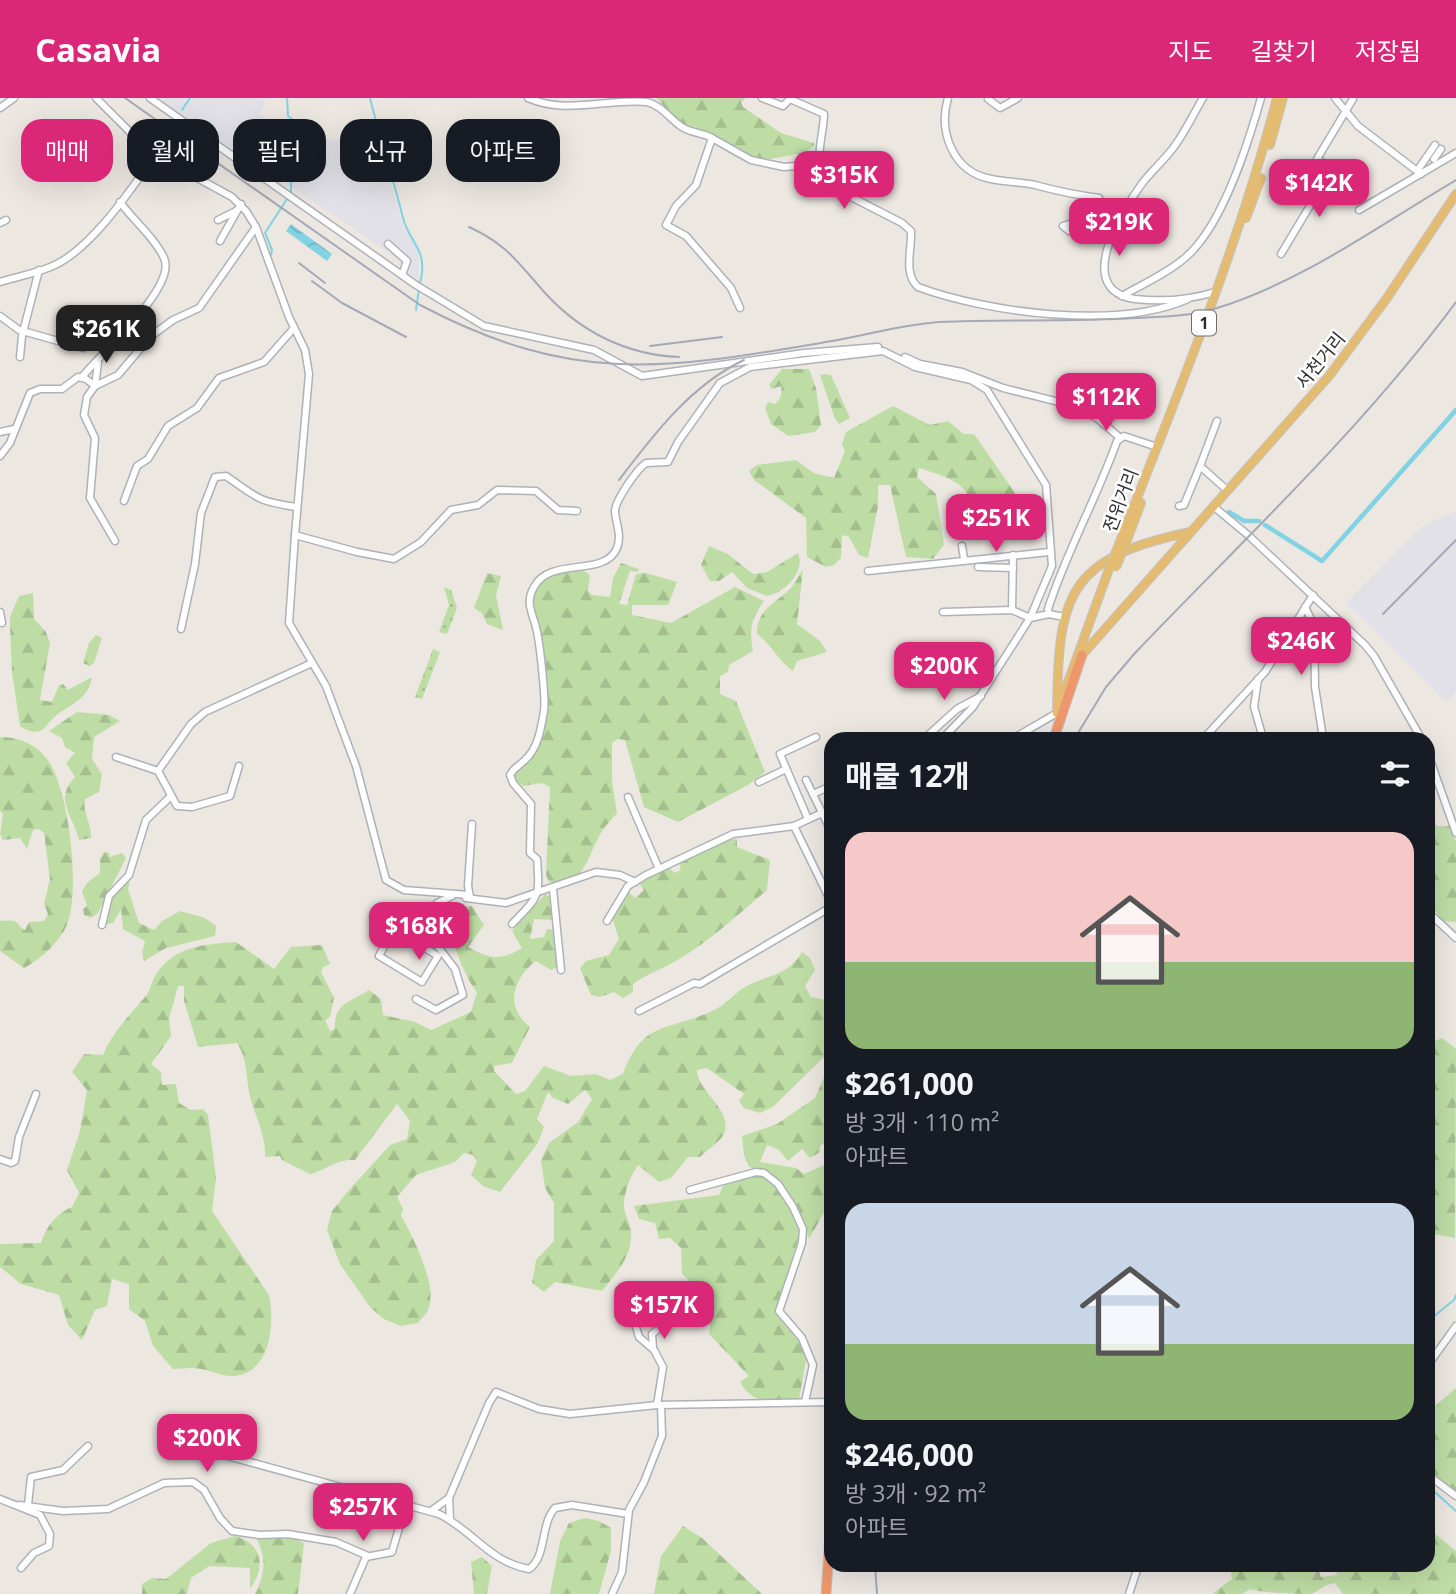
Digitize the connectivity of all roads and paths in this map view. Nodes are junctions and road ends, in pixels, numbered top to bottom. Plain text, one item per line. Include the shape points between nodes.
1 (14, 98) edge
2 (96, 98) edge
3 (150, 98) edge
4 (166, 98) edge
5 (528, 98) edge
6 (651, 98) edge
7 (762, 98) edge
8 (948, 98) edge
9 (1018, 98) edge
10 (1203, 98) edge
11 (1261, 98) edge
12 (1277, 98) edge
13 (1283, 98) edge
14 (1335, 98) edge
15 (791, 99) edge
16 (988, 99) edge
17 (1353, 99) edge
18 (159, 104) junction
19 (657, 106) junction
20 (0, 108) edge
21 (1345, 108) junction
22 (127, 128) edge
23 (712, 138) junction
24 (1435, 153) junction
25 (1456, 153) edge
26 (818, 164) junction
27 (1332, 169) junction
28 (1419, 172) junction
29 (135, 182) edge
30 (196, 182) edge
31 (1364, 188) dead end
32 (1456, 194) edge
33 (120, 202) junction
34 (238, 208) junction
35 (1359, 210) dead end
36 (218, 220) dead end
37 (256, 227) junction
38 (1094, 235) dead end
39 (220, 241) dead end
40 (388, 244) dead end
41 (1281, 254) dead end
42 (38, 270) junction
43 (402, 275) junction
44 (0, 282) edge
45 (1215, 292) junction
46 (1122, 296) junction
47 (1188, 299) junction
48 (740, 308) dead end
49 (0, 316) edge
50 (294, 328) junction
51 (23, 331) junction
52 (83, 348) dead end
53 (20, 357) dead end
54 (98, 362) junction
55 (82, 377) junction
56 (94, 386) junction
57 (989, 387) junction
58 (1217, 421) dead end
59 (14, 429) junction
60 (1, 431) edge
61 (1119, 437) junction
62 (1157, 447) junction
63 (0, 456) edge
64 (1200, 466) junction
65 (1227, 490) junction
66 (124, 501) dead end
67 (1179, 506) dead end
68 (1213, 506) junction
69 (296, 507) junction
70 (577, 511) dead end
71 (1190, 532) junction
72 (295, 535) junction
73 (115, 541) dead end
74 (1122, 544) junction
75 (962, 546) dead end
76 (1049, 552) junction
77 (1013, 555) junction
78 (964, 559) junction
79 (978, 567) dead end
80 (1013, 568) junction
81 (1112, 568) junction
82 (868, 571) dead end
83 (1313, 595) junction
84 (1305, 607) junction
85 (1012, 610) junction
86 (0, 611) edge
87 (943, 612) dead end
88 (1049, 614) junction
89 (1064, 617) junction
90 (1030, 618) junction
91 (2, 623) dead end
92 (181, 629) dead end
93 (1082, 654) junction
94 (312, 663) junction
95 (1258, 677) junction
96 (981, 696) junction
97 (1057, 713) junction
98 (932, 732) edge
99 (948, 732) edge
100 (1024, 732) edge
101 (1052, 732) edge
102 (1053, 732) edge
103 (1209, 732) edge
104 (1261, 732) edge
105 (1322, 732) edge
106 (1418, 732) edge
107 (816, 737) dead end
108 (116, 757) dead end
109 (239, 766) dead end
110 (786, 769) junction
111 (158, 771) junction
112 (806, 780) dead end
113 (1435, 780) edge
114 (759, 782) dead end
115 (824, 789) edge
116 (813, 794) junction
117 (170, 797) junction
118 (628, 797) dead end
119 (822, 813) junction
120 (824, 817) edge
121 (808, 820) junction
122 (472, 824) dead end
123 (794, 826) junction
124 (1456, 833) edge
125 (659, 869) junction
126 (635, 882) junction
127 (554, 888) junction
128 (824, 889) edge
129 (539, 891) junction
130 (470, 897) junction
131 (824, 908) edge
132 (373, 917) dead end
133 (1435, 918) edge
134 (607, 921) dead end
135 (512, 924) dead end
136 (102, 925) dead end
137 (1456, 925) edge
138 (1445, 927) junction
139 (393, 929) junction
140 (427, 932) junction
141 (1456, 938) edge
142 (420, 945) junction
143 (561, 970) dead end
144 (415, 999) dead end
145 (639, 1011) dead end
146 (36, 1094) dead end
147 (0, 1159) edge
148 (690, 1190) dead end
149 (619, 1290) dead end
150 (675, 1317) dead end
151 (1456, 1326) edge
152 (654, 1350) junction
153 (1435, 1355) edge
154 (805, 1402) junction
155 (824, 1402) edge
156 (659, 1405) junction
157 (88, 1446) dead end
158 (224, 1455) dead end
159 (1435, 1480) edge
160 (1456, 1496) edge
161 (449, 1498) junction
162 (0, 1499) edge
163 (406, 1504) junction
164 (19, 1505) junction
165 (28, 1505) junction
166 (430, 1511) junction
167 (628, 1514) junction
168 (450, 1520) junction
169 (368, 1556) junction
170 (21, 1568) dead end
171 (828, 1572) edge
172 (829, 1572) edge
173 (1136, 1572) edge
174 (350, 1594) edge
175 (612, 1594) edge
176 (827, 1594) edge
177 (1129, 1594) edge

1 - 20 street
2 - 22 street
3 - 18 street
4 - 18 street
5 - 19 street via 555,105 609,101
6 - 19 street
7 - 15 street via 778,106
8 - 38 street via 946,135 953,152 968,167 989,179 1069,196 1097,197 1100,204 1084,220 1062,227
9 - 16 street via 1000,108
10 - 46 street via 1176,145 1140,186 1116,228 1104,271 1108,283
11 - 46 street via 1240,165 1202,240 1180,262
12 - 45 main road, 전위거리 / 1
13 - 74 main road, 전위거리 / 1 via 1252,203
14 - 21 street
15 - 26 street via 824,114
17 - 21 street
18 - 43 street
19 - 23 street via 684,129
21 - 27 street via 1316,157
21 - 28 street via 1358,126
23 - 26 street via 751,160 784,167
23 - 48 street via 696,185 666,225 686,236 730,288
24 - 25 street
24 - 28 street
24 - 28 street
26 - 47 street via 830,187 908,227 911,277 915,285 929,291 1032,314 1153,309
27 - 31 street
27 - 41 street
28 - 35 street
29 - 33 street
30 - 34 street
32 - 65 main road, 서천거리 via 1364,331
33 - 42 street via 70,255
33 - 54 street via 162,255 165,268 155,293
34 - 36 street
34 - 37 street
34 - 39 street
37 - 50 street
37 - 56 street via 199,308 151,336 118,374
40 - 43 street via 407,261
42 - 44 street
42 - 51 street
43 - 57 street via 484,326 594,350 635,375 870,346 886,348 920,364 962,372
45 - 47 street
45 - 62 main road, 전위거리 / 1
46 - 47 street
49 - 51 street
50 - 66 street via 264,362 219,378 197,408 168,426 148,459 137,466
50 - 69 street via 305,350 309,374
51 - 52 street
51 - 53 street
54 - 55 street
54 - 56 street
55 - 56 street
55 - 59 street via 62,389 30,393
56 - 73 street via 84,409 95,438 88,489 97,514
57 - 61 street via 1087,412
57 - 76 street via 1046,485
57 - 129 street via 915,367 883,351 739,371 720,383 668,462 646,463 635,475 615,508 618,542 611,556 595,565 557,570 538,580 528,605 538,635 544,708 538,741 510,775 531,804 530,853 537,859
58 - 64 street
59 - 60 street
59 - 63 street
61 - 62 street
61 - 88 street via 1098,494 1085,513
62 - 74 main road, 전위거리 / 1
64 - 65 street
64 - 67 street via 1184,505
65 - 68 main road, 서천거리
68 - 71 main road, 서천거리
68 - 83 street
69 - 72 street
69 - 92 street via 253,498 226,476 215,477 201,513
70 - 72 street via 558,510 536,491 497,490 478,505 451,510 421,542 394,559
71 - 89 main road via 1128,549 1096,566 1073,593
71 - 93 main road, 서천거리
72 - 94 street via 289,623
74 - 81 main road, 전위거리 / 1, bridge
75 - 78 street
76 - 77 street
76 - 90 street via 1052,566
77 - 78 street
77 - 80 street
78 - 82 street
79 - 80 street
80 - 85 street
81 - 93 main road, 전위거리 / 1
81 - 97 main road, 전위거리 / 1
83 - 84 street
83 - 106 street via 1374,656
84 - 95 street via 1277,655
84 - 105 street via 1314,625 1315,687
85 - 87 street
85 - 90 street
86 - 91 street
88 - 89 street
88 - 90 street
89 - 97 main road
90 - 96 street
93 - 102 highway, 1
94 - 111 street via 205,712
94 - 130 street via 326,686 356,766 386,880 404,890
95 - 103 street
95 - 104 street via 1254,707
96 - 98 street via 957,709
96 - 99 street
97 - 100 street
97 - 101 highway, 1
107 - 110 street via 780,754
108 - 111 street
109 - 117 street via 230,796 181,808
110 - 114 street
110 - 121 street
111 - 117 street
112 - 116 street
113 - 124 street
115 - 116 street
116 - 119 street
117 - 136 street via 146,820 129,875 109,896
118 - 125 street
119 - 120 street
119 - 121 street
121 - 123 street
122 - 130 street
123 - 125 street via 733,834
123 - 128 street
125 - 126 street
126 - 127 street via 596,872
126 - 134 street
127 - 129 street
127 - 143 street
129 - 130 street via 506,904
129 - 135 street
130 - 140 street via 441,899
131 - 145 street via 699,984
132 - 139 street
133 - 138 street
137 - 138 street
138 - 141 street
139 - 142 street
139 - 142 street via 379,957 422,982 438,956
140 - 142 street
140 - 144 street via 455,969 464,993 440,1009
146 - 147 street via 15,1161
148 - 154 street via 747,1173 764,1173 778,1184 793,1207 803,1228 802,1243 779,1311 802,1338 813,1365
149 - 152 street via 639,1337
150 - 152 street via 652,1335
151 - 153 street
152 - 156 street via 664,1374
154 - 155 street
154 - 156 street
156 - 161 street via 570,1414 538,1409 496,1392
156 - 167 street via 662,1436
157 - 165 street via 63,1471 33,1476
158 - 163 street
159 - 160 street
161 - 166 street
161 - 168 street
162 - 164 street
163 - 166 street
163 - 169 street via 391,1552
164 - 165 street
164 - 170 street via 40,1516 51,1539 49,1546 34,1553
165 - 169 street via 62,1511 108,1509 164,1483 193,1482 204,1490 232,1531 336,1542
166 - 168 street
167 - 168 street via 572,1505 555,1508 538,1559 529,1569 499,1560
167 - 175 street via 622,1572
169 - 174 street
171 - 176 highway
172 - 176 highway
173 - 177 street

